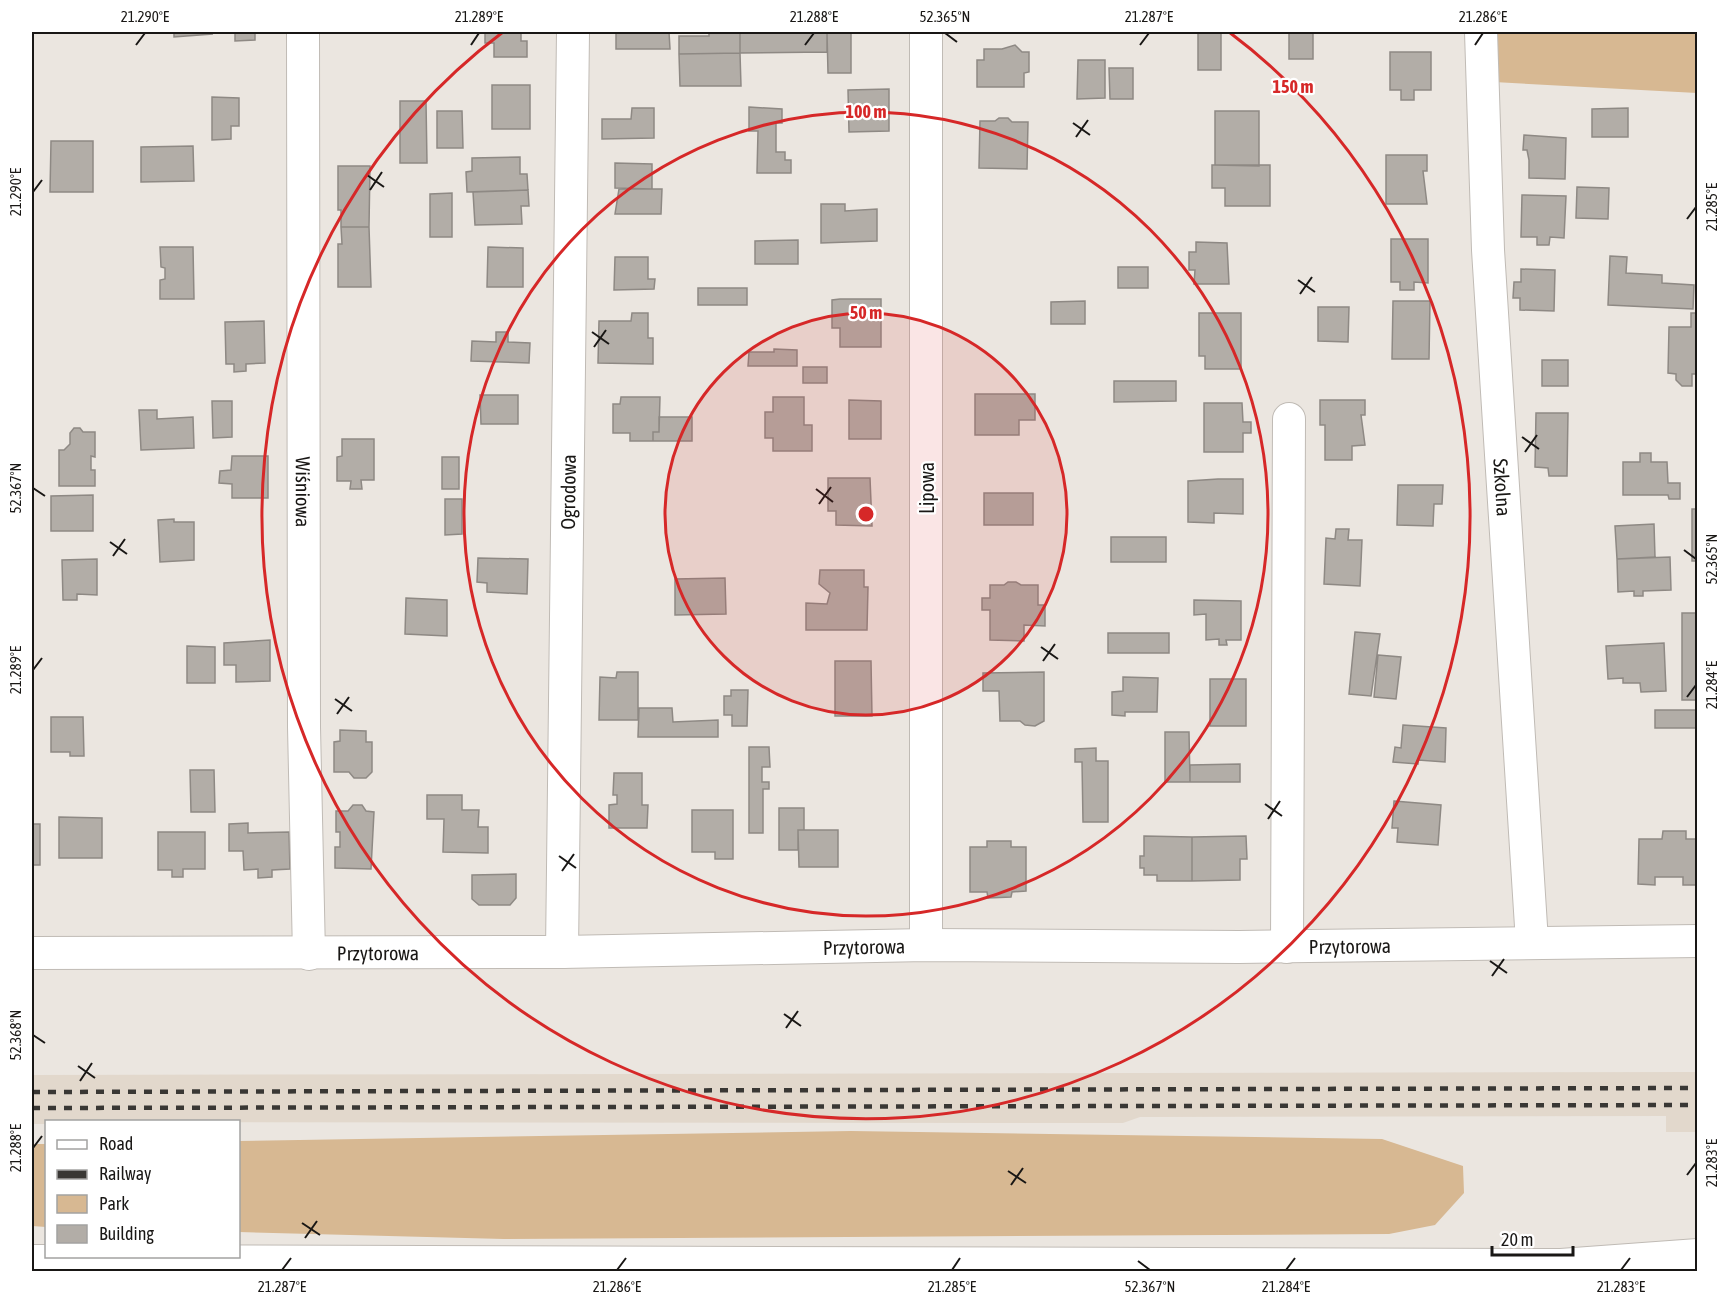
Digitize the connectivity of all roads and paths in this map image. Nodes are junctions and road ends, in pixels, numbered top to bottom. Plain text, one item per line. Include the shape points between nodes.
1 (303, 32) edge
2 (573, 32) edge
3 (926, 32) edge
4 (1481, 32) edge
5 (1289, 419) dead end
6 (1698, 941) edge
7 (1532, 942) junction
8 (926, 945) junction
9 (1287, 947) junction
10 (562, 952) junction
11 (32, 953) edge
12 (309, 954) junction
13 (32, 1261) edge
14 (1687, 1261) edge
15 (137, 1267) edge
16 (424, 1268) edge

1 - 12 street, Wiśniowa via 304,703
2 - 10 street, Ogrodowa
3 - 8 street, Lipowa
4 - 7 street, Szkolna via 1488,250
5 - 9 street
6 - 7 street, Przytorowa
7 - 9 street, Przytorowa
8 - 9 street, Przytorowa
8 - 10 street, Przytorowa
10 - 12 street, Przytorowa
11 - 12 street, Przytorowa
13 - 15 street
14 - 16 street via 1561,1265
15 - 16 street

